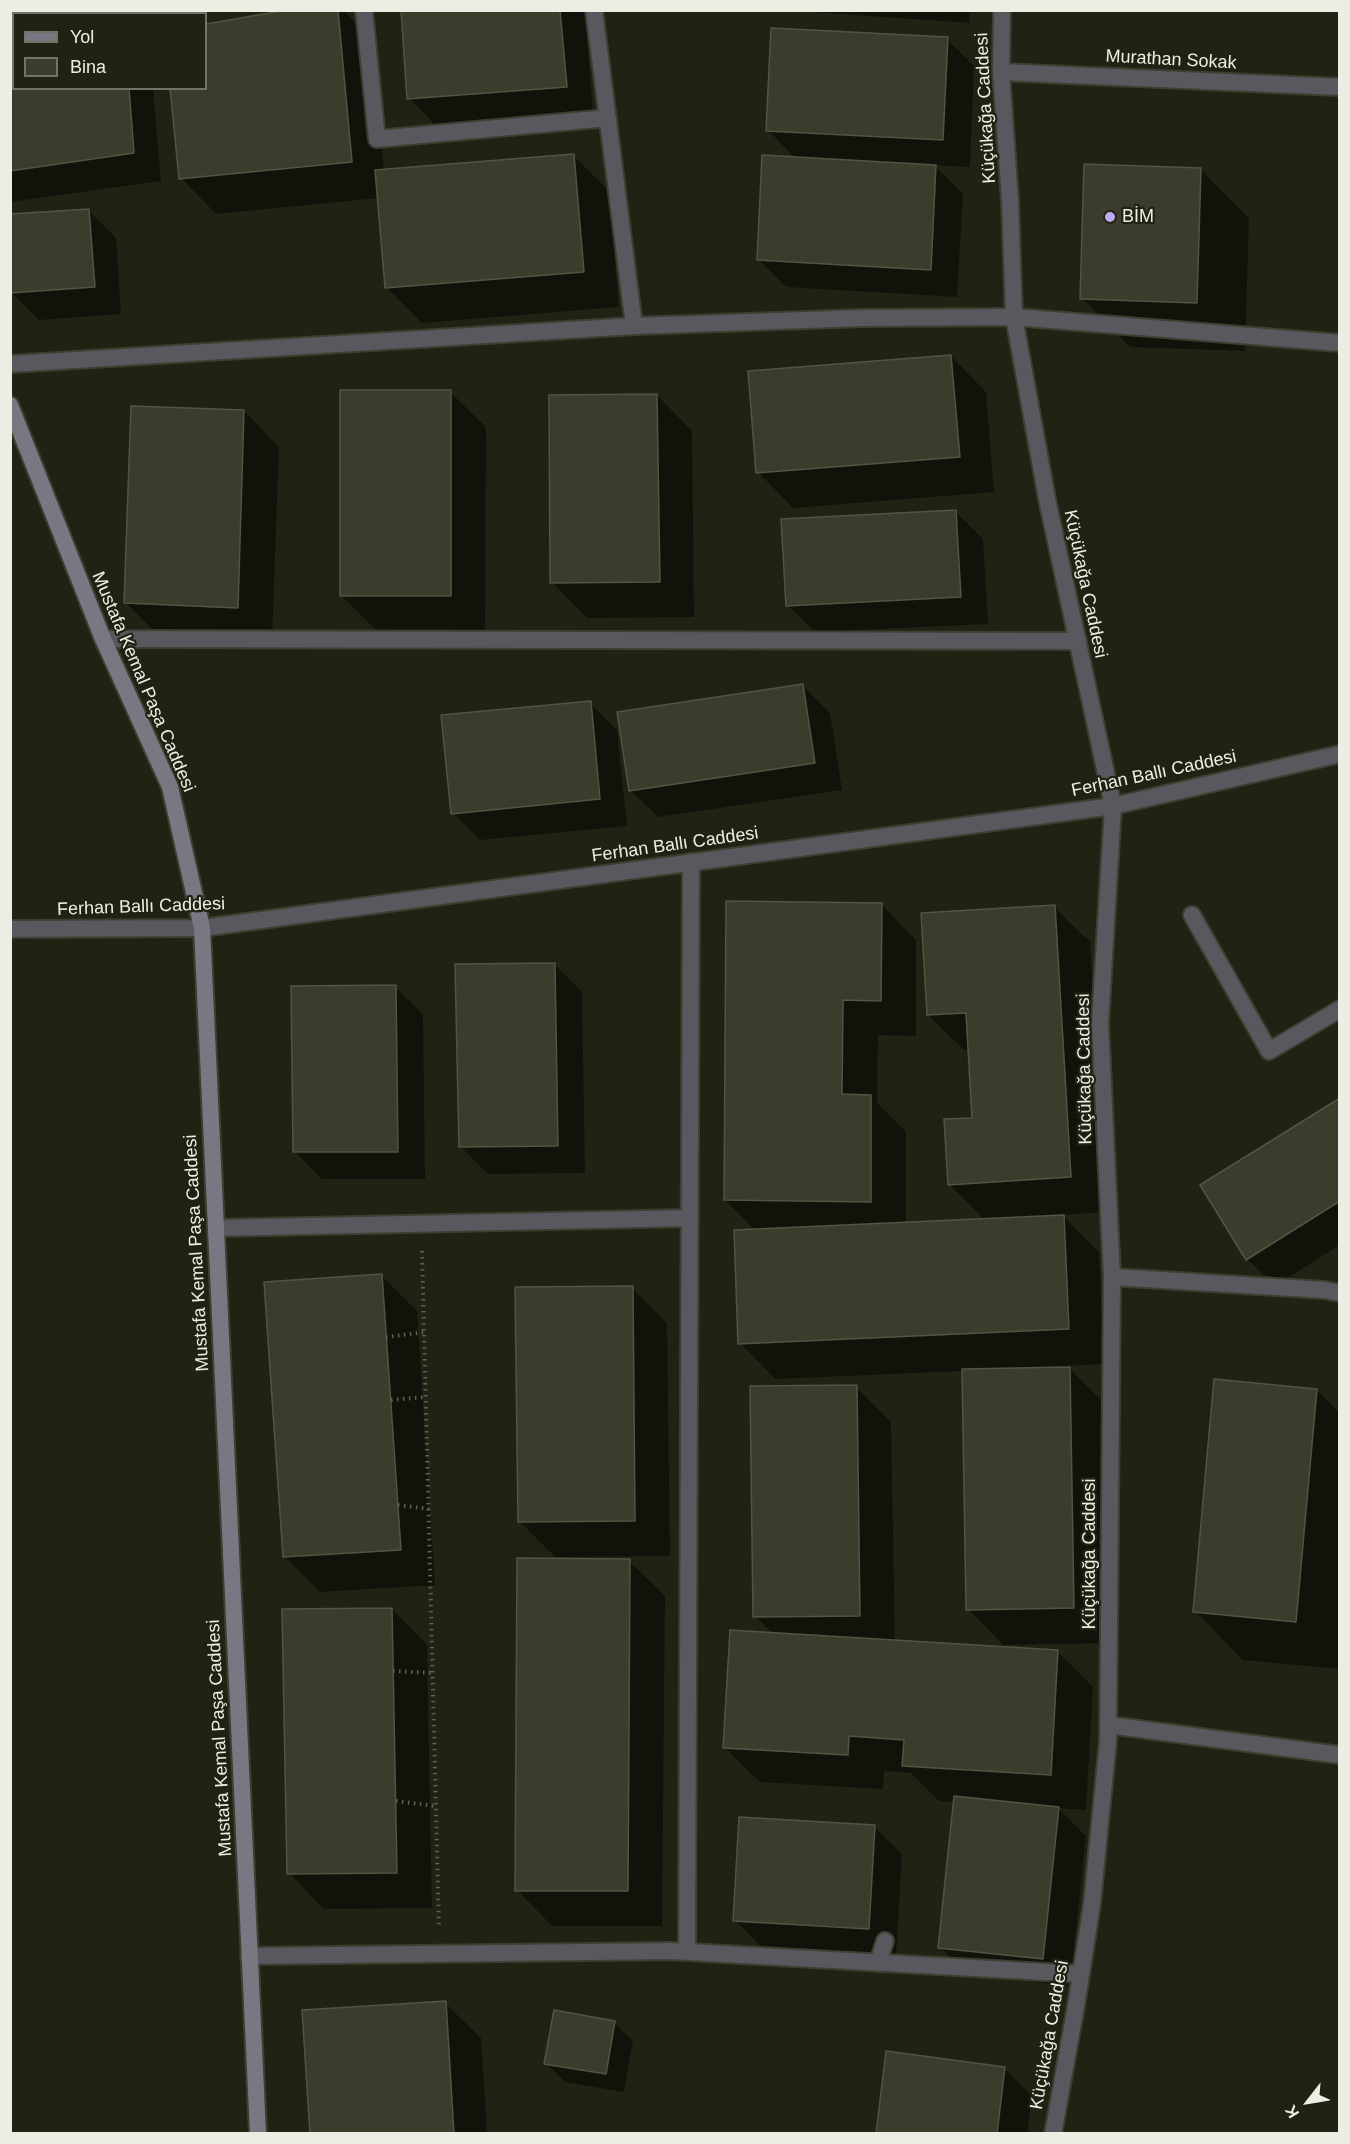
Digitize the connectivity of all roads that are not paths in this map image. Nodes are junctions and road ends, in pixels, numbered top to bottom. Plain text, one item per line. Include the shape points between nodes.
1 (364, 10) edge
2 (594, 10) edge
3 (1002, 10) edge
4 (1001, 72) junction
5 (1340, 87) edge
6 (608, 118) junction
7 (1014, 317) junction
8 (634, 326) junction
9 (1340, 344) edge
10 (10, 364) edge
11 (10, 405) edge
12 (103, 639) junction
13 (1078, 641) junction
14 (1340, 754) edge
15 (1113, 806) junction
16 (691, 862) junction
17 (1192, 915) dead end
18 (202, 928) junction
19 (10, 929) edge
20 (1340, 1009) edge
21 (690, 1218) junction
22 (216, 1228) junction
23 (1112, 1276) junction
24 (1340, 1293) edge
25 (1108, 1725) junction
26 (1340, 1755) edge
27 (885, 1941) dead end
28 (687, 1952) junction
29 (249, 1956) junction
30 (878, 1963) junction
31 (1081, 1974) junction
32 (258, 2133) edge
33 (1053, 2133) edge

1 - 6 street via 377,139
2 - 6 street
3 - 4 street, Küçükağa Caddesi
4 - 5 street, Murathan Sokak
4 - 7 street, Küçükağa Caddesi
6 - 8 street
7 - 8 street
7 - 9 street
7 - 13 street, Küçükağa Caddesi via 1047,500
8 - 10 street
11 - 12 main road, Mustafa Kemal Paşa Caddesi
12 - 13 street
12 - 18 main road, Mustafa Kemal Paşa Caddesi via 170,787
13 - 15 street, Küçükağa Caddesi
14 - 15 street, Ferhan Ballı Caddesi
15 - 16 street, Ferhan Ballı Caddesi
15 - 23 street, Küçükağa Caddesi via 1100,1023
16 - 18 street, Ferhan Ballı Caddesi
16 - 21 street
17 - 20 street via 1269,1051
18 - 19 street, Ferhan Ballı Caddesi
18 - 22 main road, Mustafa Kemal Paşa Caddesi
21 - 22 street
21 - 28 street
22 - 29 main road, Mustafa Kemal Paşa Caddesi
23 - 24 street
23 - 25 street, Küçükağa Caddesi
25 - 26 street
25 - 31 street, Küçükağa Caddesi via 1100,1829
27 - 30 street
28 - 29 street
28 - 30 street
29 - 32 main road, Mustafa Kemal Paşa Caddesi
30 - 31 street
31 - 33 street, Küçükağa Caddesi

